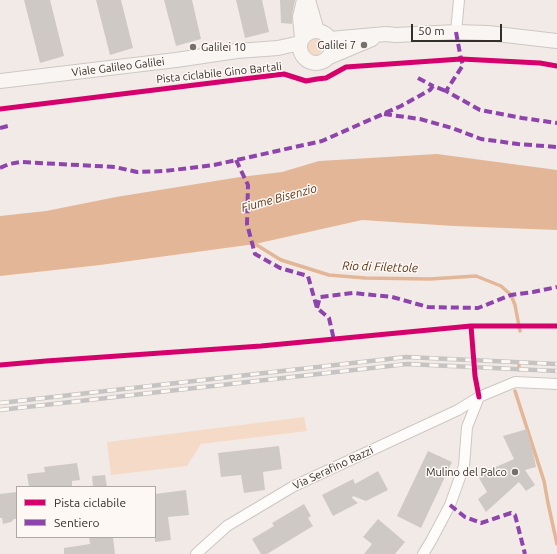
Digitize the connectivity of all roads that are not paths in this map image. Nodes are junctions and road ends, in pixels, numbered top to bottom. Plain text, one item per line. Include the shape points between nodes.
1 (304, 0) edge
2 (308, 0) edge
3 (460, 0) edge
4 (317, 31) junction
5 (456, 32) junction
6 (386, 34) junction
7 (330, 39) junction
8 (557, 41) edge
9 (302, 46) junction
10 (329, 57) junction
11 (0, 81) edge
12 (557, 384) edge
13 (479, 398) junction
14 (458, 410) junction
15 (467, 427) junction
16 (196, 554) edge
17 (423, 554) edge

1 - 9 main road via 300,17
2 - 4 main road
3 - 5 street
4 - 7 main road
4 - 9 main road via 306,34
5 - 6 main road, Viale Galileo Galilei
5 - 8 main road, Viale Galileo Galilei
6 - 7 main road, Viale Galileo Galilei
6 - 10 main road, Viale Galileo Galilei
7 - 10 main road via 332,53
9 - 10 main road, Viale Galileo Galilei via 306,61 316,64 326,61
9 - 11 main road, Viale Galileo Galilei via 237,51
12 - 13 street, Via Serafino Razzi via 515,382
13 - 14 street, Via Serafino Razzi
13 - 15 street
14 - 15 street
14 - 16 street, Via Serafino Razzi via 294,486 227,526
15 - 17 street via 464,466 450,505

